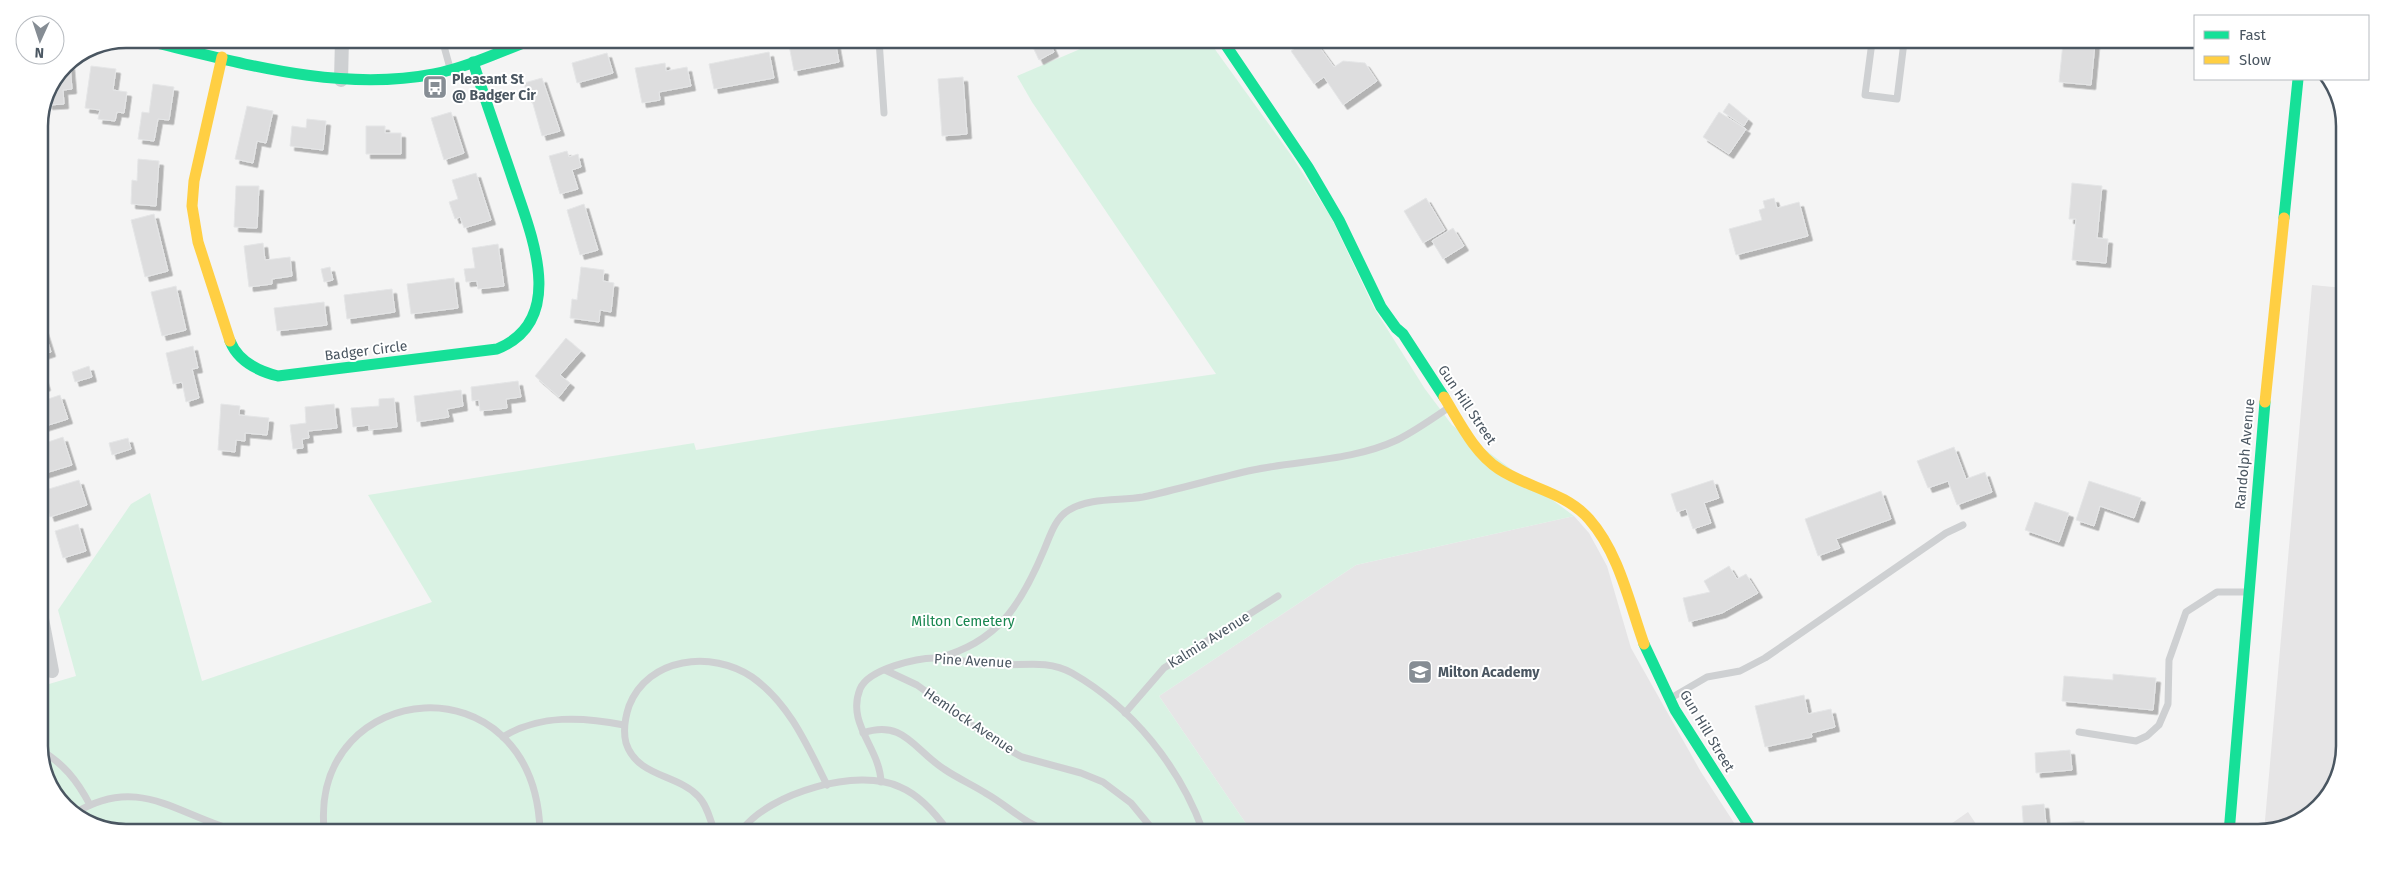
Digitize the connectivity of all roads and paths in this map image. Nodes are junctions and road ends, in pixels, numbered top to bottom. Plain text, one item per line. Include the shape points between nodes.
1 (176, 47) edge
2 (342, 47) edge
3 (444, 47) edge
4 (513, 47) edge
5 (879, 47) edge
6 (1227, 47) edge
7 (1871, 47) edge
8 (1903, 47) edge
9 (222, 57) junction
10 (473, 62) junction
11 (450, 70) junction
12 (341, 80) junction
13 (2298, 80) edge
14 (884, 113) dead end
15 (1450, 407) junction
16 (1963, 525) dead end
17 (2249, 592) junction
18 (1278, 596) dead end
19 (48, 649) edge
20 (938, 658) junction
21 (52, 670) dead end
22 (885, 670) junction
23 (1670, 698) junction
24 (1125, 713) junction
25 (624, 725) junction
26 (2079, 732) dead end
27 (863, 733) junction
28 (503, 737) junction
29 (48, 756) edge
30 (881, 782) junction
31 (827, 784) junction
32 (90, 805) junction
33 (81, 810) edge
34 (217, 824) edge
35 (322, 824) edge
36 (539, 824) edge
37 (711, 824) edge
38 (748, 824) edge
39 (943, 824) edge
40 (1033, 824) edge
41 (1148, 824) edge
42 (1201, 824) edge
43 (1748, 824) edge
44 (2230, 824) edge

1 - 9 street
2 - 12 street
3 - 11 lane
4 - 10 street
5 - 14 lane
6 - 15 street, Gun Hill Street via 1318,180 1381,306
7 - 8 lane via 1866,95 1896,99
9 - 10 street, Badger Circle via 194,181 193,219 231,344 251,366 278,376 497,349 516,340 529,325 538,295 535,253
9 - 12 street via 286,72
10 - 11 street
11 - 12 street via 404,78
13 - 17 street, Randolph Avenue via 2265,398
15 - 20 lane via 1398,440 1370,450 1271,466 1162,493 1085,504 1069,510 1057,522 1028,586 1006,619 975,645
15 - 23 street, Gun Hill Street via 1474,445 1489,461 1510,475 1569,503 1594,525 1616,565 1646,652
16 - 23 lane via 1946,533 1765,658 1740,671 1707,677
17 - 26 lane via 2217,592 2186,612 2169,660 2168,704 2159,725 2147,736 2136,741
17 - 44 street, Randolph Avenue
18 - 24 lane, Kalmia Avenue via 1164,668
19 - 21 street
20 - 22 lane, Pine Avenue via 909,662
20 - 24 lane, Pine Avenue via 985,665 1050,664 1084,681
22 - 27 lane, Pine Avenue via 870,676 861,686 857,712
22 - 41 lane, Hemlock Avenue via 917,685 1000,745 1022,757 1102,782 1131,803
23 - 43 street, Gun Hill Street via 1707,763
24 - 42 lane, Pine Avenue via 1167,762
25 - 28 lane via 587,720 552,721 523,726
25 - 31 lane via 636,694 661,671 696,660 730,665 752,677 783,706
25 - 37 lane via 632,755 649,770 699,796
27 - 30 lane, Pine Avenue via 876,757
27 - 40 lane via 882,729 902,734 945,770 989,794
28 - 35 lane via 476,718 443,708 409,709 383,718 359,735 338,762 325,795
28 - 36 lane via 529,774
29 - 32 lane via 74,778
30 - 31 lane
30 - 39 lane via 900,786 909,792
31 - 38 lane via 772,804
32 - 33 lane
32 - 34 lane via 125,796 147,798

